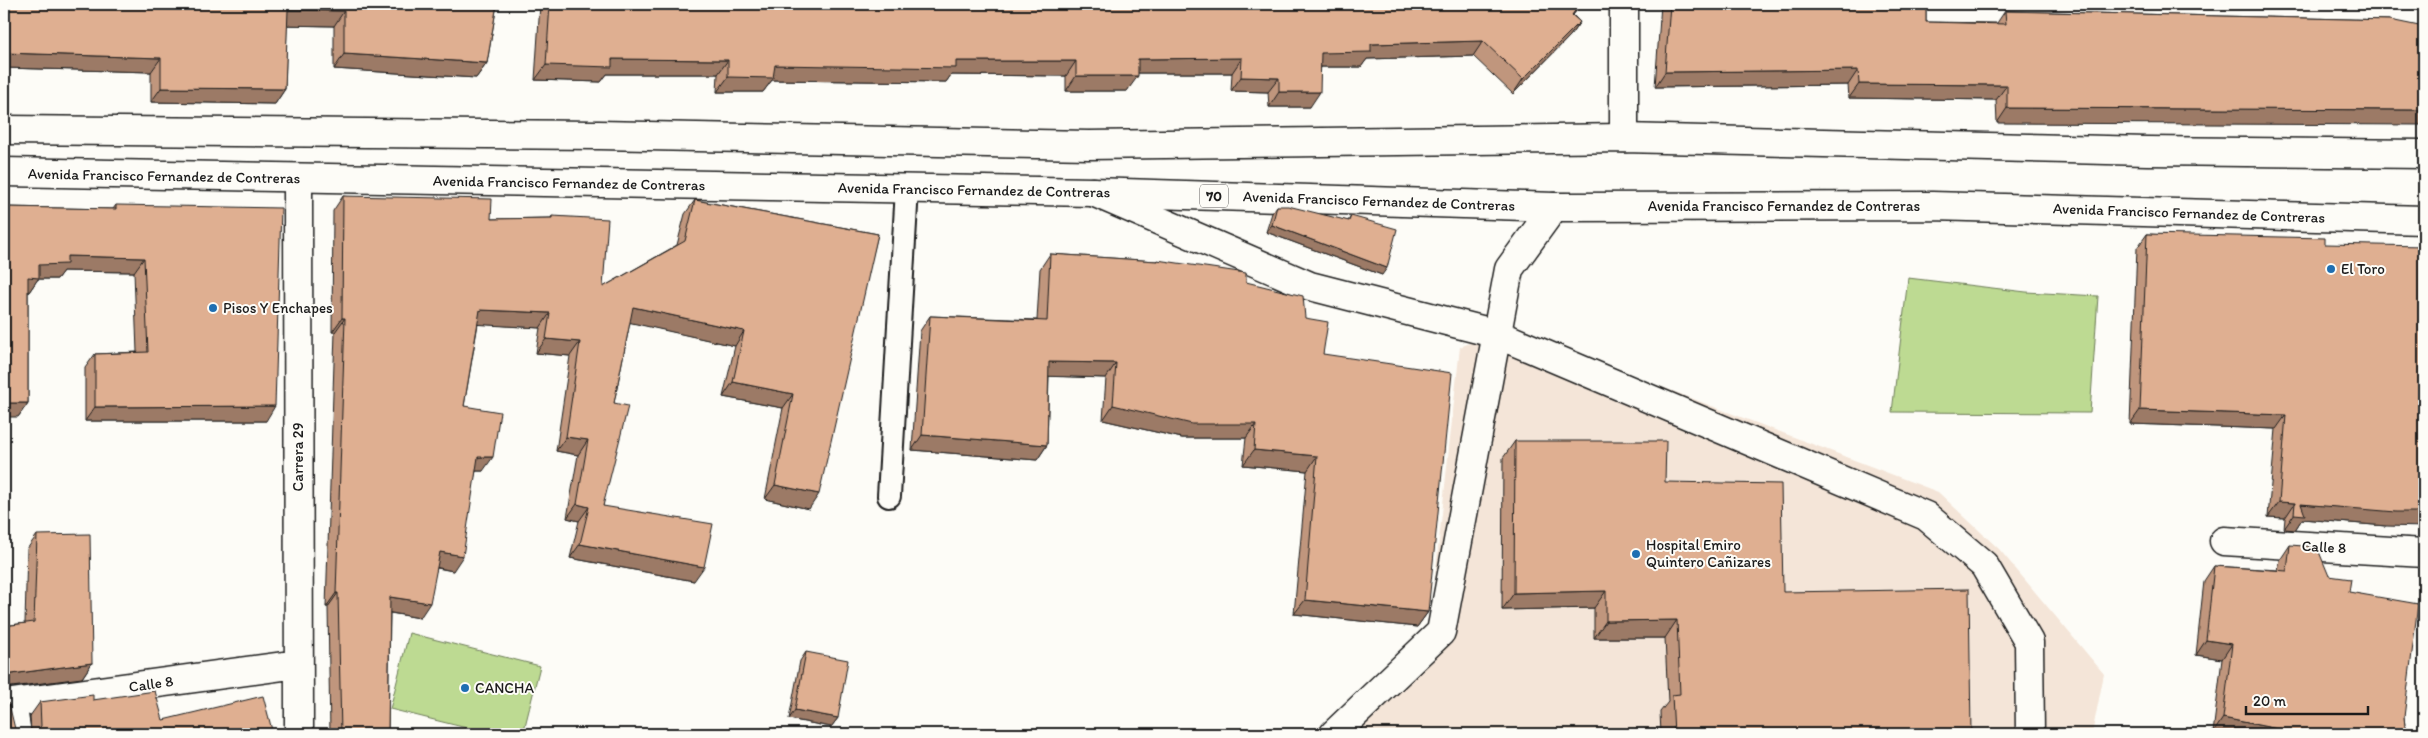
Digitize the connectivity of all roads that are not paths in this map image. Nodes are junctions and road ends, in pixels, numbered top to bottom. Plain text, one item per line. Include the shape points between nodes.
1 (1624, 4) edge
2 (4, 130) edge
3 (1624, 138) junction
4 (2424, 154) edge
5 (4, 172) edge
6 (298, 179) junction
7 (907, 189) junction
8 (1094, 192) junction
9 (1554, 207) junction
10 (2424, 220) edge
11 (1497, 334) junction
12 (889, 496) dead end
13 (2224, 541) dead end
14 (2424, 553) edge
15 (2424, 616) edge
16 (298, 664) junction
17 (8, 703) edge
18 (17, 734) edge
19 (299, 734) edge
20 (1334, 734) edge
21 (2030, 734) edge
22 (2410, 734) edge

1 - 3 main road
2 - 3 main road via 599,135 1089,145
3 - 4 main road
5 - 6 main road, Avenida Francisco Fernandez de Contreras / 70
6 - 7 main road, Avenida Francisco Fernandez de Contreras / 70
6 - 16 main road, Carrera 29
7 - 8 main road, Avenida Francisco Fernandez de Contreras / 70
7 - 12 lane
8 - 9 main road, Avenida Francisco Fernandez de Contreras / 70
8 - 11 main road via 1310,286
9 - 10 main road, Avenida Francisco Fernandez de Contreras / 70 via 1932,206
9 - 11 main road via 1509,269
11 - 20 main road via 1440,632
11 - 21 main road via 1926,516 1984,565 2029,642
13 - 14 main road, Calle 8
15 - 22 main road
16 - 17 main road, Calle 8
16 - 19 main road, Carrera 29
17 - 18 main road

